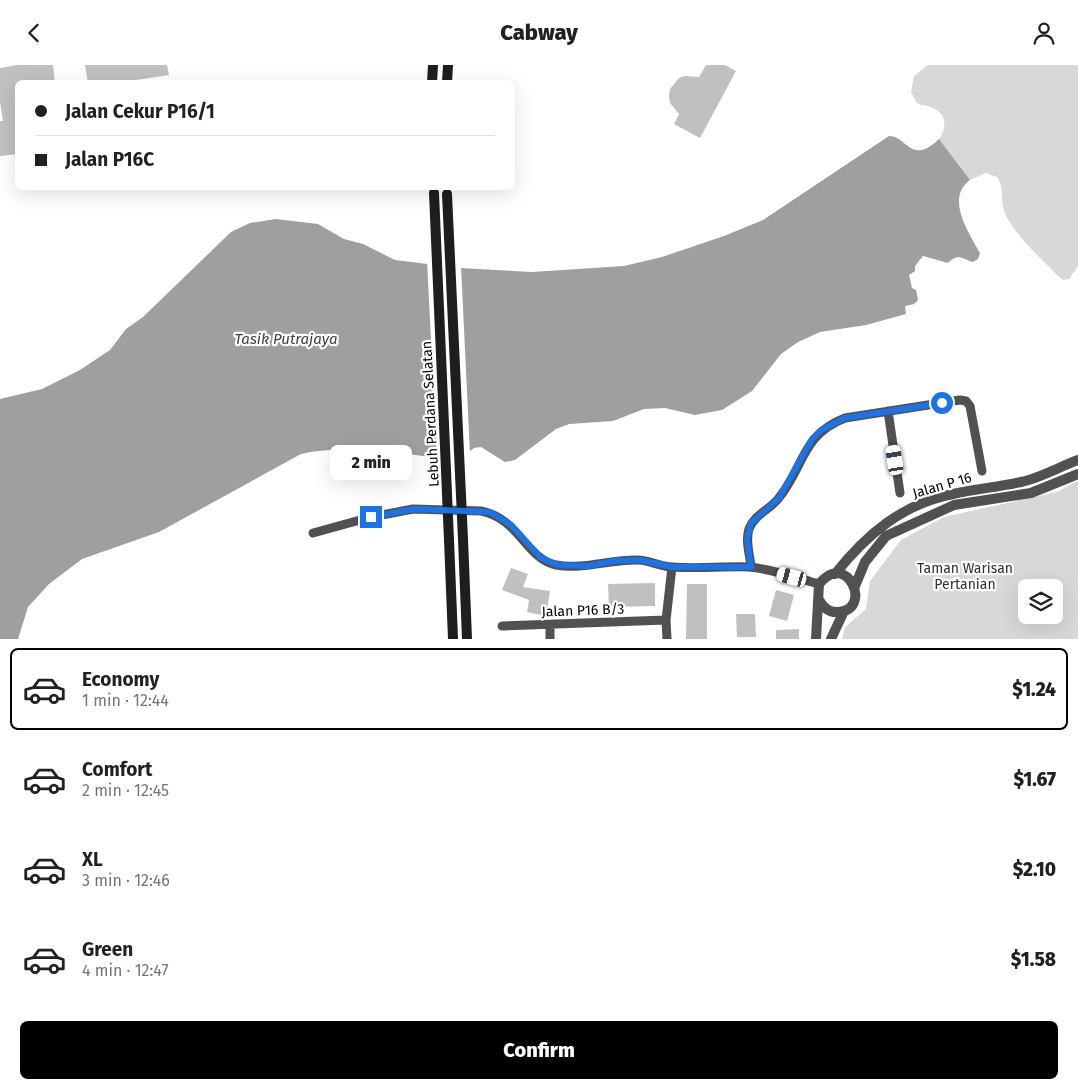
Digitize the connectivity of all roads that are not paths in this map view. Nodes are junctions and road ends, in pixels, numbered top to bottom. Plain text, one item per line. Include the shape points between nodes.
1 (433, 65) edge
2 (448, 65) edge
3 (432, 80) edge
4 (447, 80) edge
5 (434, 191) edge
6 (447, 191) edge
7 (888, 411) junction
8 (1078, 460) edge
9 (982, 471) dead end
10 (1078, 474) edge
11 (900, 493) dead end
12 (313, 533) dead end
13 (672, 567) junction
14 (751, 567) junction
15 (835, 574) junction
16 (820, 584) junction
17 (855, 586) junction
18 (819, 600) junction
19 (844, 611) junction
20 (666, 620) junction
21 (502, 626) dead end
22 (550, 626) junction
23 (453, 639) edge
24 (466, 639) edge
25 (550, 639) edge
26 (667, 639) edge
27 (816, 639) edge
28 (831, 639) edge

1 - 3 main road
2 - 4 main road
5 - 23 main road, Lebuh Perdana Selatan, bridge
6 - 24 main road, Lebuh Perdana Selatan, bridge
7 - 9 street via 966,401 970,406
7 - 11 street
7 - 14 street via 833,422 812,439 779,498 751,523 747,539
8 - 15 street, Jalan P 16 via 1022,482 950,494 905,510 857,546
10 - 17 street, Jalan P 16 via 1031,493 954,505 886,537 866,562
12 - 13 street via 414,509 481,511 506,521 538,556 551,564 588,566 640,560
13 - 14 street
13 - 20 street
14 - 16 street
15 - 16 street, Jalan P 16
15 - 17 street via 847,577
16 - 18 street
17 - 19 street, Jalan P 16 via 853,603
18 - 19 street via 826,609
18 - 27 street
19 - 28 street, Jalan P 16
20 - 22 street, Jalan P16 B/3
20 - 26 street
21 - 22 street, Jalan P16 B/3
22 - 25 street

